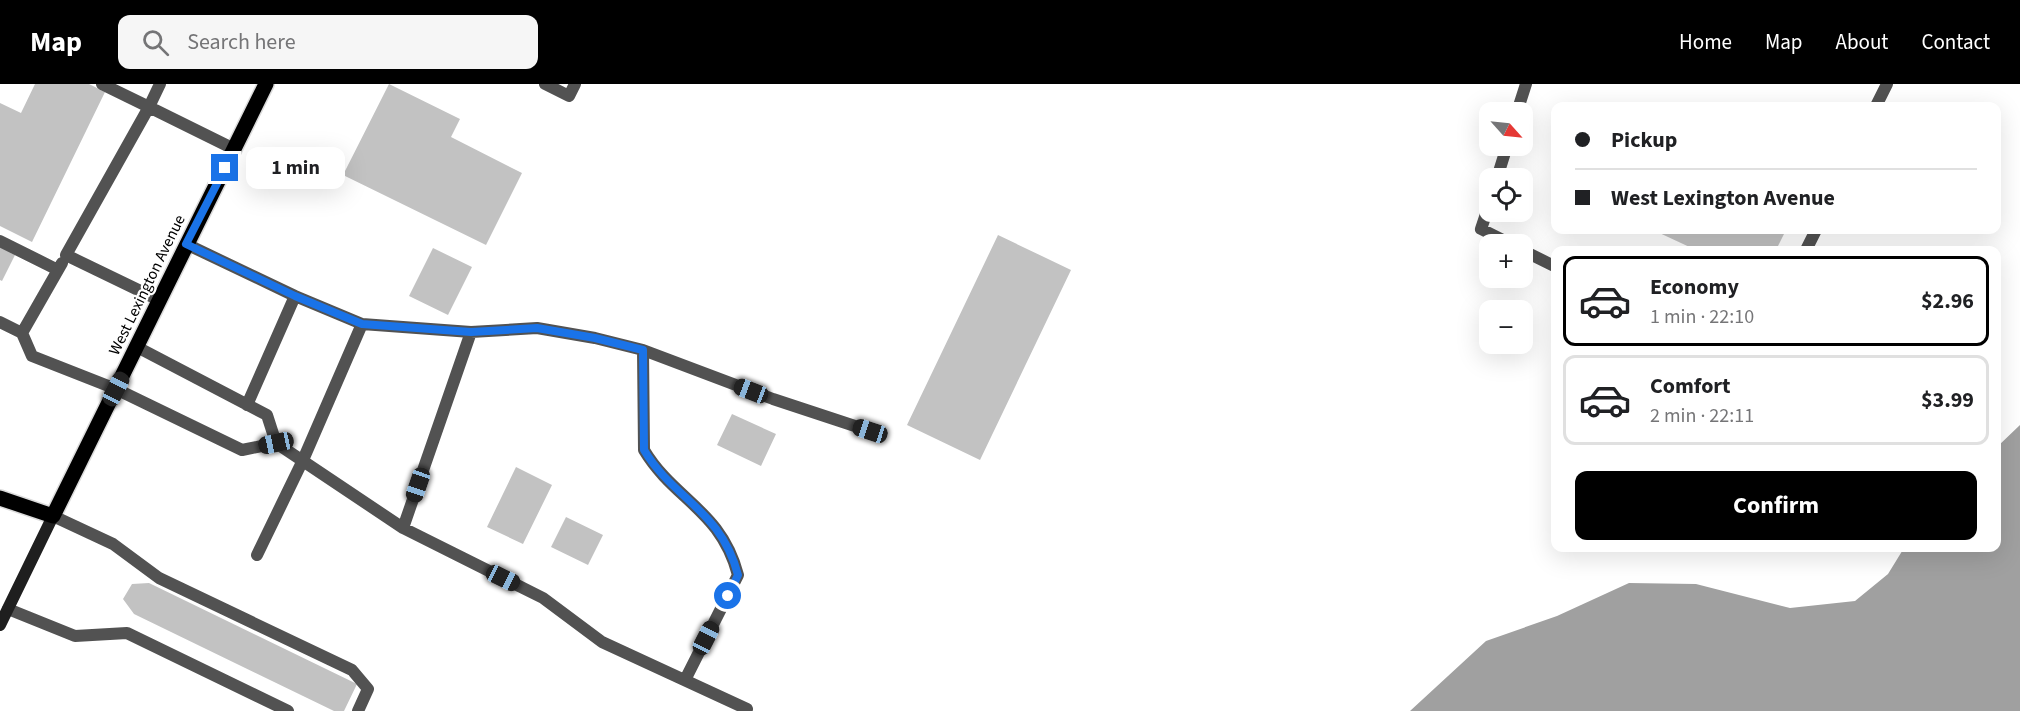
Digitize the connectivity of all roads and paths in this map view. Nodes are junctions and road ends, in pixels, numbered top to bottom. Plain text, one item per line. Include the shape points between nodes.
1 (102, 84) edge
2 (160, 84) edge
3 (266, 84) edge
4 (544, 84) edge
5 (575, 84) edge
6 (1526, 84) edge
7 (1887, 84) edge
8 (1520, 102) edge
9 (1878, 102) edge
10 (149, 107) junction
11 (234, 149) junction
12 (1483, 222) edge
13 (1491, 234) edge
14 (0, 241) edge
15 (186, 244) junction
16 (66, 255) junction
17 (1533, 256) edge
18 (1551, 264) edge
19 (58, 270) junction
20 (295, 296) junction
21 (159, 300) junction
22 (0, 322) edge
23 (362, 324) junction
24 (471, 332) junction
25 (22, 333) junction
26 (137, 347) junction
27 (643, 350) junction
28 (116, 389) junction
29 (247, 405) junction
30 (870, 431) dead end
31 (276, 443) junction
32 (303, 460) junction
33 (0, 498) edge
34 (53, 516) junction
35 (403, 528) junction
36 (257, 555) dead end
37 (8, 609) junction
38 (0, 625) edge
39 (685, 680) junction
40 (747, 709) dead end
41 (288, 711) edge
42 (358, 711) edge

1 - 10 lane
2 - 10 lane
3 - 11 main road, West Lexington Avenue
4 - 5 lane via 568,96
6 - 8 lane
7 - 9 lane
10 - 11 lane
10 - 16 lane
11 - 15 main road, West Lexington Avenue
12 - 13 lane via 1481,229
14 - 19 lane
15 - 20 lane
15 - 21 main road, West Lexington Avenue
16 - 19 lane
16 - 21 lane
17 - 18 lane
19 - 25 lane
20 - 23 lane
20 - 29 lane
21 - 26 main road, West Lexington Avenue
22 - 25 lane
23 - 24 lane
23 - 32 lane
24 - 27 lane via 537,328
24 - 35 lane
25 - 28 lane via 32,356
26 - 28 main road, West Lexington Avenue
26 - 29 lane
27 - 30 lane
27 - 39 lane via 644,450 651,463 712,521 733,555 738,575
28 - 31 lane via 242,450
28 - 34 main road, West Lexington Avenue
29 - 31 lane via 267,415
31 - 32 lane
32 - 35 lane
32 - 36 lane
33 - 34 main road
34 - 37 main road
34 - 42 lane via 113,544 159,578 352,670 368,689
35 - 39 lane via 543,598 602,642
37 - 38 main road
37 - 41 lane via 75,636 127,633
39 - 40 lane

